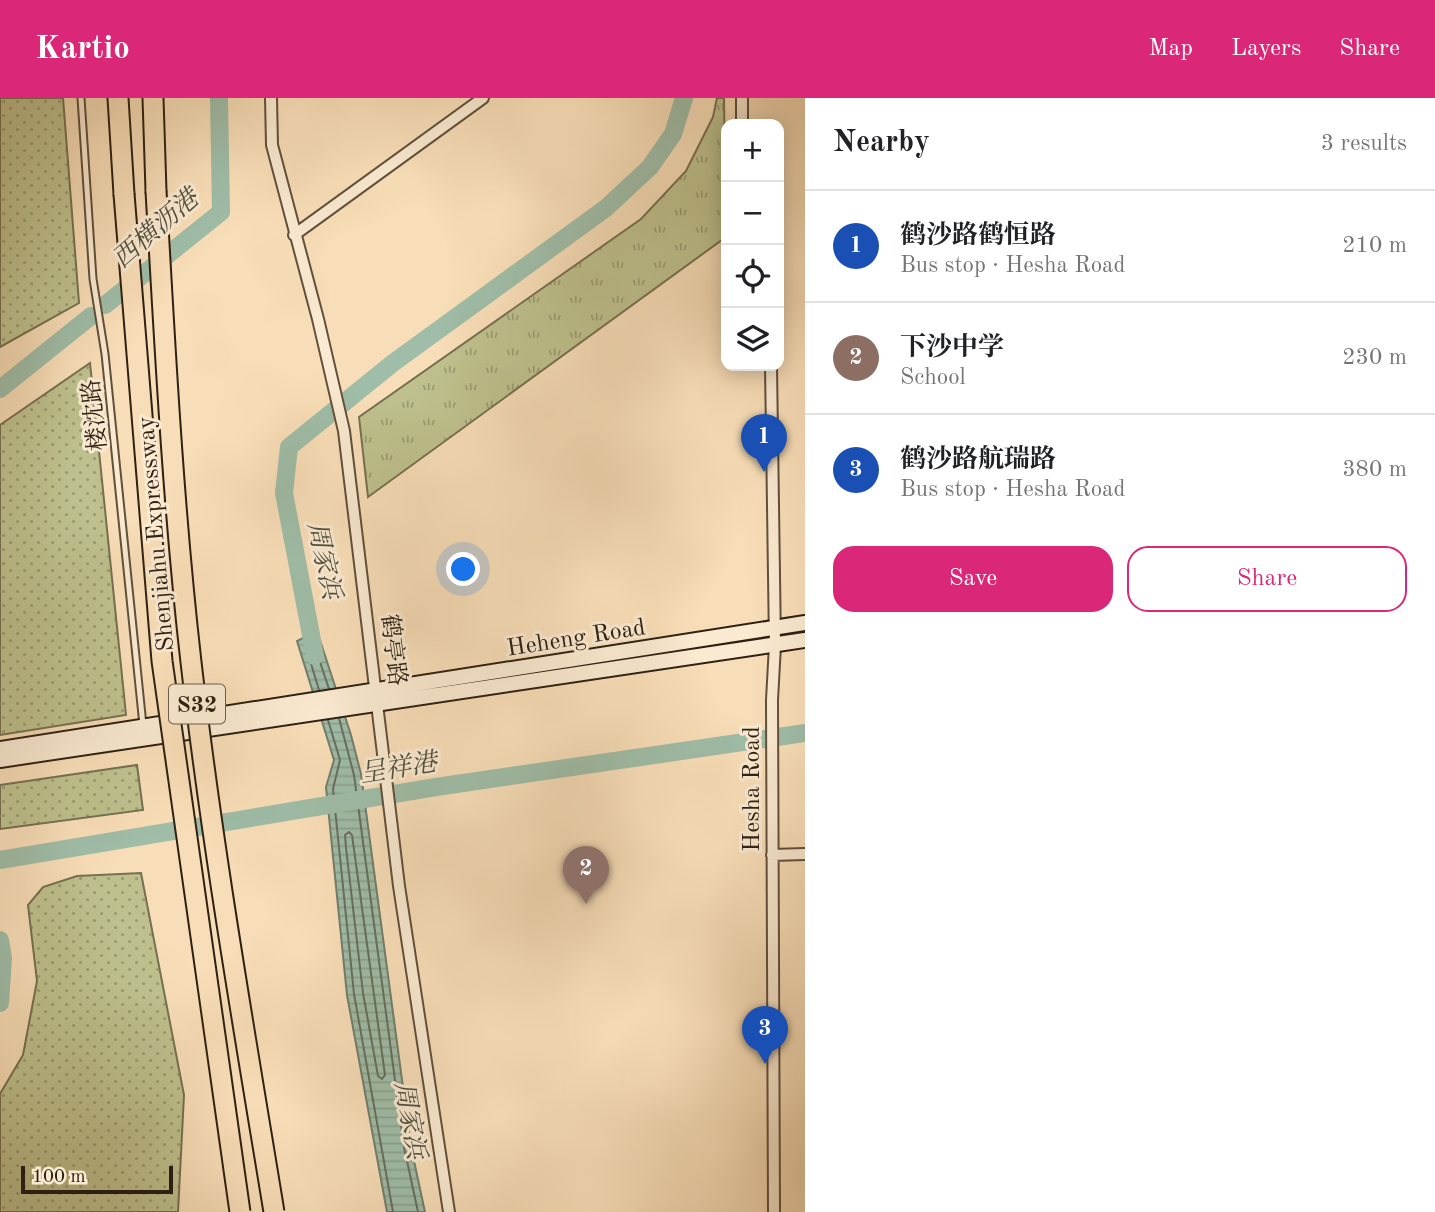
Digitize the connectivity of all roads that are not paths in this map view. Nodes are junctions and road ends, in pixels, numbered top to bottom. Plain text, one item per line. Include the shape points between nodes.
1 (80, 98) edge
2 (119, 98) edge
3 (153, 98) edge
4 (159, 98) edge
5 (271, 98) edge
6 (483, 98) edge
7 (742, 98) edge
8 (742, 119) edge
9 (156, 191) junction
10 (294, 235) junction
11 (771, 371) edge
12 (805, 623) edge
13 (775, 628) junction
14 (805, 640) edge
15 (775, 645) junction
16 (379, 699) junction
17 (304, 710) junction
18 (144, 728) junction
19 (0, 749) edge
20 (0, 760) edge
21 (805, 854) edge
22 (772, 855) junction
23 (240, 1212) edge
24 (274, 1212) edge
25 (449, 1212) edge
26 (774, 1212) edge

1 - 18 lane, 楼沈路 via 93,279
2 - 23 highway, Shenjiahu Expressway / S32, bridge via 162,661
3 - 9 highway, Shenjiahu Expressway / S32
4 - 9 highway
5 - 10 street, 鹤亭路 via 272,145
6 - 10 street
7 - 8 street
9 - 24 highway, Shenjiahu Expressway / S32, bridge via 169,421 191,663
10 - 16 street, 鹤亭路 via 344,431
11 - 13 street, Hesha Road
12 - 13 street, Heheng Road
13 - 15 street, Hesha Road
13 - 16 street, Heheng Road
14 - 15 street, Heheng Road
15 - 16 street, Heheng Road
15 - 22 street, Hesha Road
16 - 17 street, Heheng Road
16 - 25 street, 鹤亭路 via 392,823
17 - 18 street
17 - 20 street
18 - 19 street
21 - 22 street
22 - 26 street, Hesha Road

